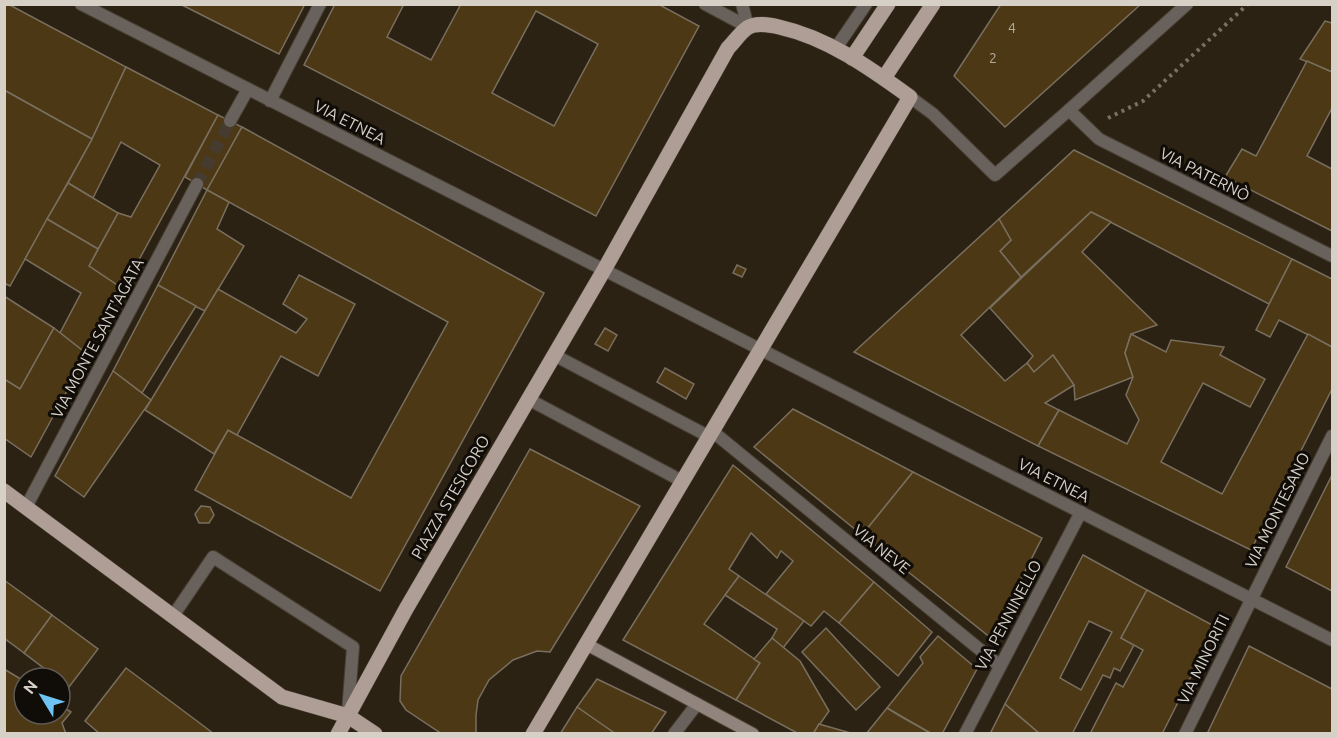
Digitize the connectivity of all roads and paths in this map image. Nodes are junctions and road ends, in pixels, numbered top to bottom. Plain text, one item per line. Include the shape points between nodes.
1 (81, 4) edge
2 (320, 4) edge
3 (742, 4) edge
4 (866, 4) edge
5 (888, 4) edge
6 (933, 4) edge
7 (1187, 4) edge
8 (1248, 4) edge
9 (710, 7) edge
10 (748, 27) junction
11 (836, 48) junction
12 (852, 58) junction
13 (884, 78) junction
14 (248, 89) junction
15 (910, 97) junction
16 (270, 101) junction
17 (1069, 110) junction
18 (230, 121) tunnel mouth
19 (197, 184) tunnel mouth
20 (1332, 256) edge
21 (604, 270) junction
22 (760, 350) junction
23 (554, 354) junction
24 (528, 399) junction
25 (710, 434) junction
26 (1332, 436) edge
27 (682, 481) junction
28 (4, 491) edge
29 (26, 507) junction
30 (1081, 513) junction
31 (1251, 599) junction
32 (172, 616) junction
33 (1332, 640) edge
34 (585, 644) junction
35 (1000, 666) junction
36 (697, 704) junction
37 (348, 716) junction
38 (338, 734) edge
39 (375, 734) edge
40 (533, 734) edge
41 (674, 734) edge
42 (753, 734) edge
43 (965, 734) edge
44 (1185, 734) edge

1 - 14 street, VIA ETNEA
2 - 16 street
3 - 10 street
4 - 11 street
5 - 12 main road
6 - 13 main road
7 - 17 street
8 - 17 path via 1143,101 1109,118
9 - 10 street
10 - 11 main road via 766,24 799,31
10 - 21 main road, PIAZZA STESICORO via 728,48
11 - 12 main road
12 - 13 main road
13 - 15 main road
14 - 16 street, VIA ETNEA
14 - 18 street
15 - 17 street via 933,114 995,175
15 - 22 main road
16 - 21 street, VIA ETNEA
17 - 20 street, VIA PATERNÒ via 1099,139
19 - 29 street, VIA MONTE SANT'AGATA
21 - 22 street, VIA ETNEA
21 - 23 main road, PIAZZA STESICORO
22 - 25 main road
22 - 30 street, VIA ETNEA
23 - 24 main road, PIAZZA STESICORO
23 - 25 street, VIA NEVE
24 - 27 street
24 - 37 main road, PIAZZA STESICORO
25 - 27 main road
25 - 35 street, VIA NEVE
26 - 31 street, VIA MONTESANO
27 - 34 main road
28 - 29 main road
29 - 32 main road
30 - 31 street, VIA ETNEA
30 - 35 street, VIA PENNINELLO
31 - 33 street, VIA ETNEA
31 - 44 street, VIA MINORITI
32 - 37 main road via 282,697
32 - 37 street via 213,557 353,647
34 - 36 main road
34 - 40 main road
35 - 43 street, VIA PENNINELLO
36 - 41 street
36 - 42 main road
37 - 38 main road, PIAZZA STESICORO
37 - 39 main road

